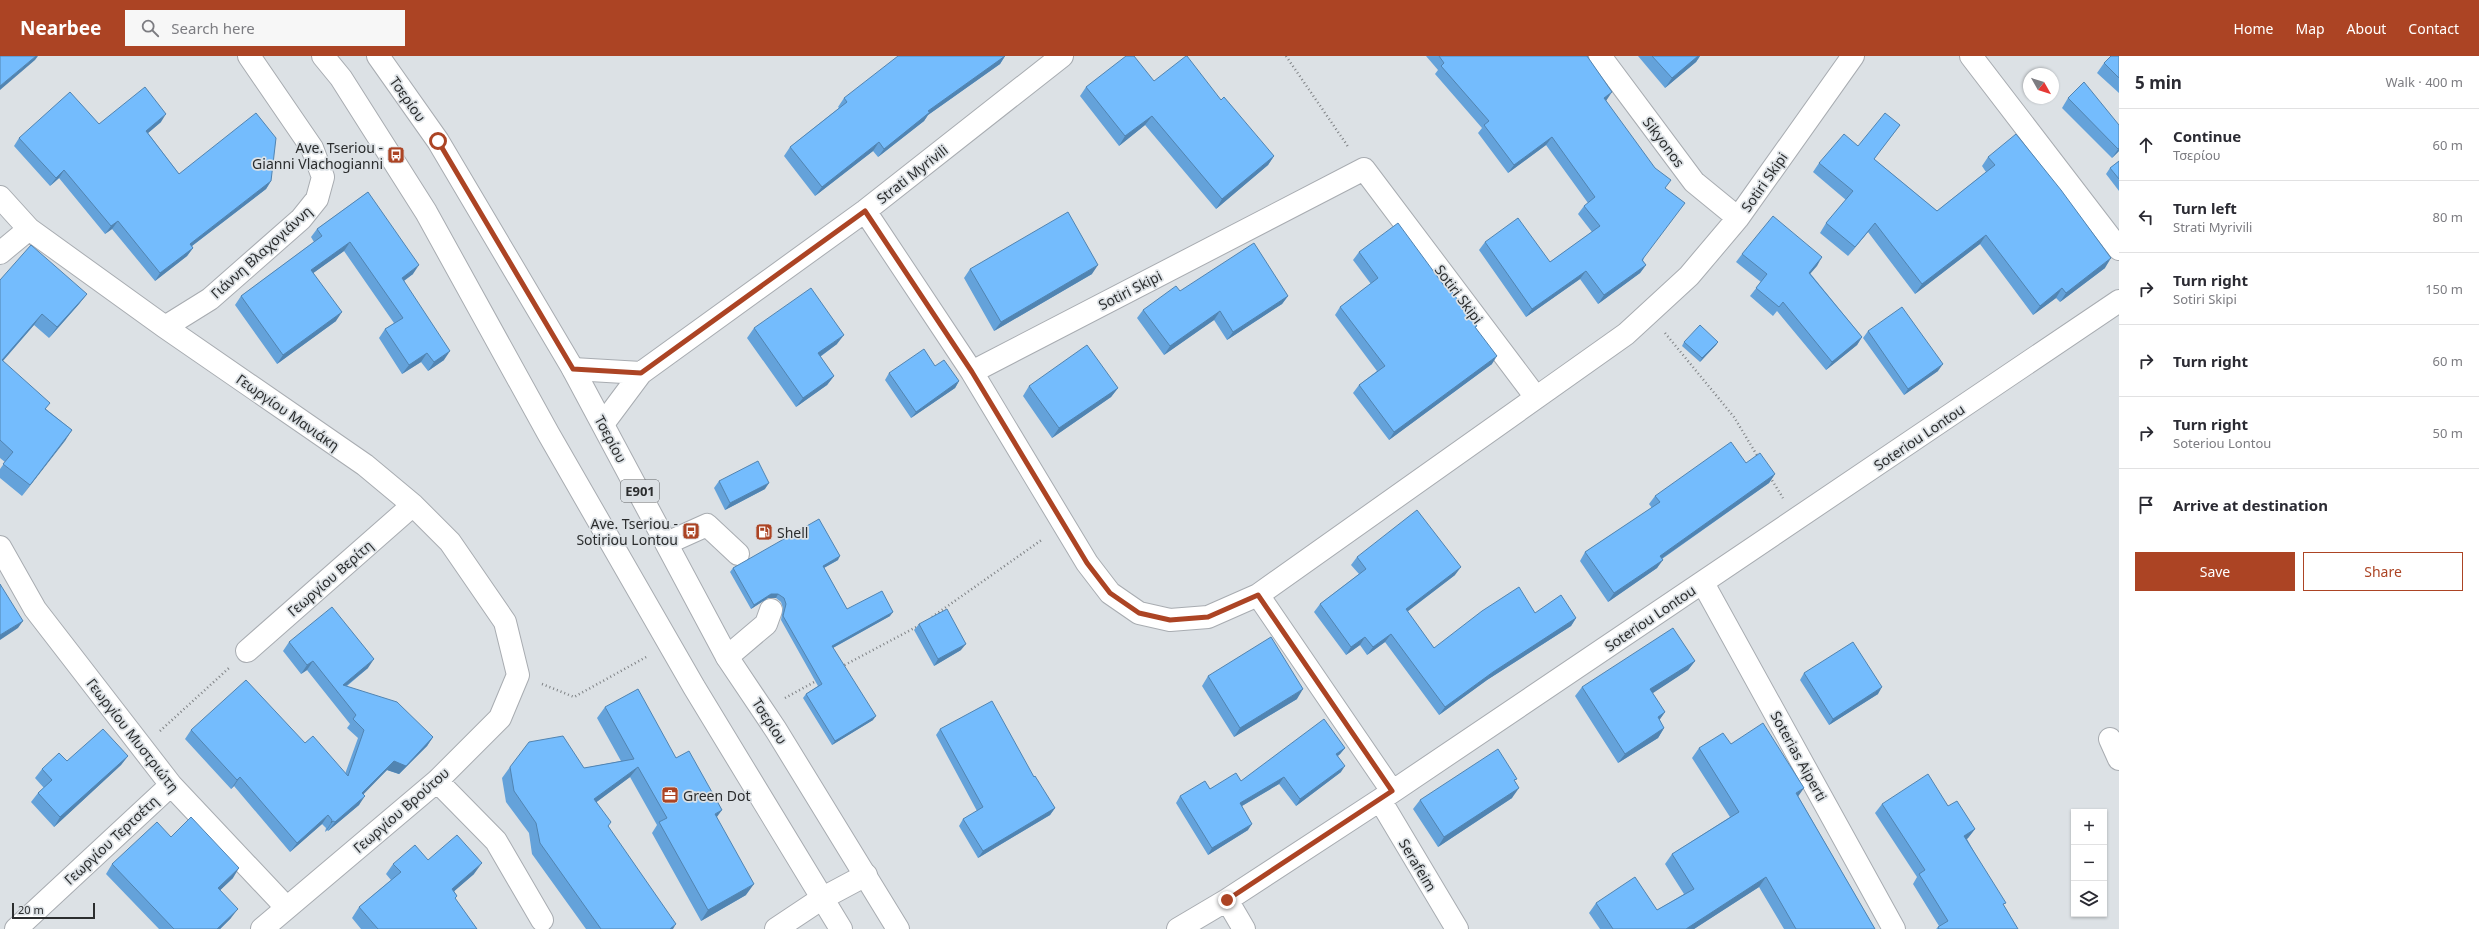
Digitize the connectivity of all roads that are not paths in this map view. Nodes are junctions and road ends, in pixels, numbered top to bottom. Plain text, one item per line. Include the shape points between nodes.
1 (249, 56) edge
2 (323, 56) edge
3 (378, 56) edge
4 (1062, 56) edge
5 (1600, 56) edge
6 (1853, 56) edge
7 (1971, 56) edge
8 (0, 197) edge
9 (865, 211) junction
10 (1738, 218) junction
11 (29, 229) junction
12 (2119, 250) edge
13 (0, 253) edge
14 (2119, 301) edge
15 (165, 327) junction
16 (573, 369) junction
17 (972, 372) junction
18 (641, 373) junction
19 (1535, 396) junction
20 (603, 424) junction
21 (412, 505) junction
22 (667, 543) junction
23 (0, 547) edge
24 (738, 554) dead end
25 (1703, 583) junction
26 (1258, 595) junction
27 (770, 610) dead end
28 (247, 651) road end
29 (728, 657) junction
30 (518, 675) joint
31 (437, 781) junction
32 (171, 785) junction
33 (1386, 796) junction
34 (866, 875) junction
35 (821, 899) junction
36 (1227, 900) junction
37 (286, 907) junction
38 (542, 920) dead end
39 (16, 929) edge
40 (262, 929) edge
41 (776, 929) edge
42 (841, 929) edge
43 (898, 929) edge
44 (1178, 929) edge
45 (1244, 929) edge
46 (1457, 929) edge
47 (1894, 929) edge

1 - 15 street, Γιάννη Βλαχογιάννη via 312,148 323,177 317,199 301,219 210,299
2 - 35 street via 341,78 426,212 670,644
3 - 16 street, Τσερίου / E901 via 438,141
4 - 9 street, Strati Myrivili
5 - 10 street, Sikyonos via 1694,182
6 - 10 street, Sotiri Skipi
7 - 12 street
8 - 11 street, Γεωργίου Μανιάκη
9 - 17 street
9 - 18 street, Strati Myrivili
10 - 19 street, Sotiri Skipi via 1689,276 1626,334
11 - 13 street
11 - 15 street, Γεωργίου Μανιάκη
14 - 25 street, Soteriou Lontou
15 - 21 street, Γεωργίου Μανιάκη via 365,465
16 - 18 street
16 - 20 street, Τσερίου / E901
17 - 19 street, Sotiri Skipi via 1364,169
17 - 26 street via 1062,524 1110,593 1139,613 1170,620 1208,617
18 - 20 street, Strati Myrivili
19 - 26 street
20 - 22 street, Τσερίου / E901
21 - 28 street, Γεωργίου Βερίτη
21 - 30 street, Γεωργίου Μανιάκη via 450,542 505,622
22 - 24 street via 707,525
22 - 29 street, Τσερίου / E901
23 - 32 street, Γεωργίου Μυστριώτη via 34,609
25 - 33 street, Soteriou Lontou
25 - 47 street, Soterias Aiperti
26 - 33 street, Serafeim
27 - 29 street via 766,624
29 - 34 street, Τσερίου / E901
30 - 31 street, Γεωργίου Βρούτου via 500,718
31 - 37 street, Γεωργίου Βρούτου
31 - 38 street via 496,841
32 - 37 street, Γεωργίου Μυστριώτη
32 - 39 street, Γεωργίου Τερτσέτη
33 - 36 street, Soteriou Lontou
33 - 46 street, Serafeim
34 - 35 street
34 - 43 street, Τσερίου / E901
35 - 41 street
35 - 42 street
36 - 44 street, Soteriou Lontou
36 - 45 street
37 - 40 street, Γεωργίου Βρούτου

